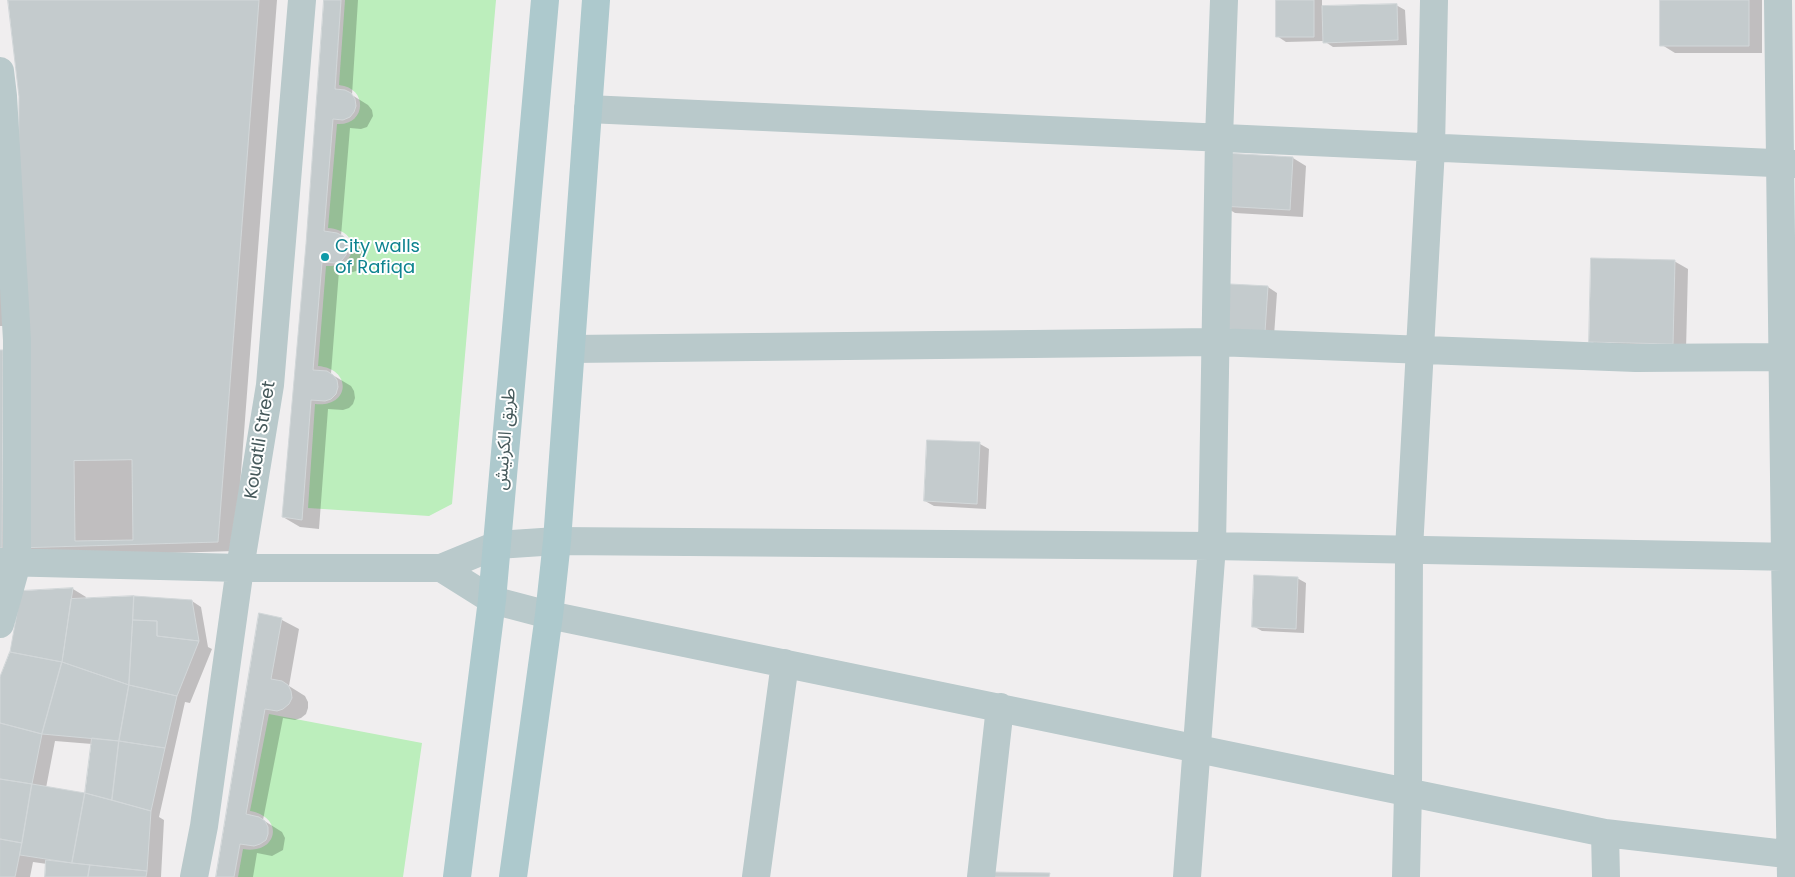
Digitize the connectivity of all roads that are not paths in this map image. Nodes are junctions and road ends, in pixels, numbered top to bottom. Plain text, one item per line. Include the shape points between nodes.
1 (302, 0) edge
2 (545, 0) edge
3 (596, 0) edge
4 (1224, 0) edge
5 (1434, 0) edge
6 (1778, 0) edge
7 (1, 88) edge
8 (588, 109) junction
9 (1219, 138) junction
10 (1431, 148) junction
11 (1787, 164) edge
12 (8, 339) edge
13 (1215, 342) junction
14 (571, 349) junction
15 (1420, 349) junction
16 (1787, 369) edge
17 (557, 541) junction
18 (497, 545) junction
19 (1212, 546) junction
20 (1409, 550) junction
21 (1790, 556) edge
22 (8, 563) edge
23 (240, 568) junction
24 (441, 568) junction
25 (492, 600) junction
26 (549, 615) junction
27 (0, 624) edge
28 (785, 663) junction
29 (1000, 707) junction
30 (1196, 748) junction
31 (1408, 792) junction
32 (1605, 833) junction
33 (1792, 862) edge
34 (194, 877) edge
35 (458, 877) edge
36 (513, 877) edge
37 (756, 877) edge
38 (981, 877) edge
39 (1187, 877) edge
40 (1406, 877) edge
41 (1606, 877) edge

1 - 23 street, Kouatli Street via 270,385
2 - 18 main road, طريق الكرنيش
3 - 8 main road
4 - 9 street
5 - 10 street
6 - 11 street
7 - 12 street
8 - 9 street
8 - 14 main road
9 - 10 street
9 - 13 street
10 - 11 street
10 - 15 street
11 - 16 street
12 - 22 street
13 - 14 street
13 - 15 street
13 - 19 street
14 - 17 main road
15 - 16 street via 1636,358
15 - 20 street
16 - 21 street
17 - 18 street
17 - 19 street
17 - 26 main road
18 - 24 street
18 - 25 main road, طريق الكرنيش
19 - 20 street
19 - 30 street
20 - 21 street
20 - 31 street
21 - 33 street
22 - 23 street
22 - 27 street
23 - 24 street
23 - 34 street, Kouatli Street
24 - 25 street
25 - 26 street
25 - 35 main road, طريق الكرنيش
26 - 28 street
26 - 36 main road
28 - 29 street
28 - 37 street
29 - 30 street
29 - 38 street
30 - 31 street
30 - 39 street
31 - 32 street
31 - 40 street
32 - 33 street
32 - 41 street

